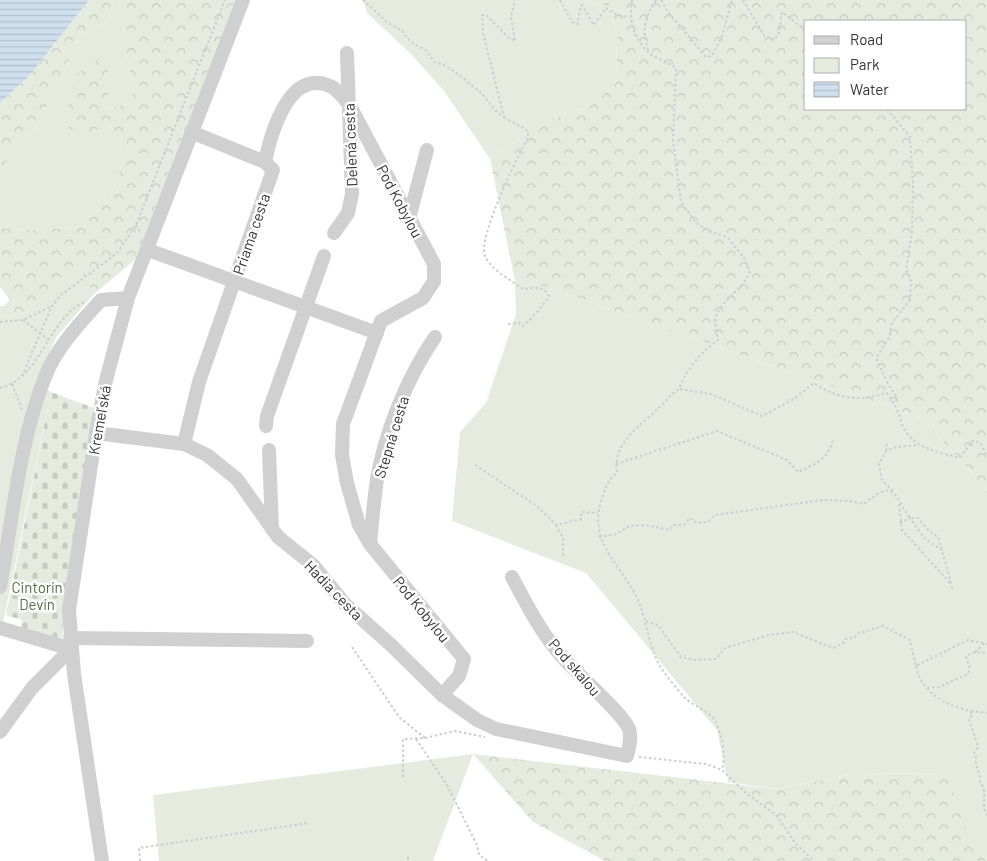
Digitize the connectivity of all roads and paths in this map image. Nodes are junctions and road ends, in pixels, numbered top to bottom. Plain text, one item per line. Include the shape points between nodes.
1 (225, 0) edge
2 (243, 0) edge
3 (363, 0) edge
4 (515, 0) edge
5 (560, 0) edge
6 (632, 0) edge
7 (656, 0) edge
8 (661, 0) edge
9 (732, 0) edge
10 (743, 0) edge
11 (629, 17) junction
12 (804, 30) edge
13 (347, 53) dead end
14 (648, 53) junction
15 (349, 104) junction
16 (888, 110) edge
17 (504, 117) junction
18 (191, 132) junction
19 (427, 150) dead end
20 (265, 162) junction
21 (409, 218) junction
22 (334, 232) dead end
23 (148, 250) junction
24 (324, 256) dead end
25 (234, 281) junction
26 (128, 298) junction
27 (52, 306) junction
28 (306, 307) junction
29 (23, 320) junction
30 (0, 322) edge
31 (508, 324) dead end
32 (377, 333) junction
33 (40, 334) junction
34 (435, 337) dead end
35 (48, 340) dead end
36 (12, 384) junction
37 (0, 388) edge
38 (679, 389) junction
39 (895, 403) junction
40 (266, 426) dead end
41 (30, 428) junction
42 (96, 433) junction
43 (833, 438) dead end
44 (184, 444) junction
45 (886, 444) dead end
46 (918, 445) junction
47 (269, 450) dead end
48 (886, 451) junction
49 (987, 457) edge
50 (616, 464) junction
51 (475, 465) dead end
52 (894, 493) junction
53 (899, 502) junction
54 (598, 513) junction
55 (910, 518) junction
56 (900, 523) junction
57 (556, 525) junction
58 (272, 529) junction
59 (599, 537) junction
60 (370, 544) junction
61 (942, 550) junction
62 (562, 556) dead end
63 (512, 577) dead end
64 (952, 584) junction
65 (0, 587) edge
66 (953, 590) dead end
67 (646, 621) junction
68 (0, 628) edge
69 (307, 641) dead end
70 (71, 643) junction
71 (986, 644) edge
72 (352, 647) dead end
73 (975, 652) junction
74 (987, 653) edge
75 (916, 666) junction
76 (48, 672) junction
77 (74, 674) junction
78 (927, 688) junction
79 (442, 695) junction
80 (970, 711) junction
81 (987, 713) edge
82 (0, 732) edge
83 (425, 738) junction
84 (490, 738) dead end
85 (416, 739) junction
86 (627, 756) junction
87 (722, 770) junction
88 (403, 777) dead end
89 (987, 815) edge
90 (308, 823) dead end
91 (102, 861) edge
92 (140, 861) edge
93 (488, 861) edge
94 (814, 861) edge

1 - 27 path via 136,225 116,253
2 - 18 street, Kremeľská
3 - 17 path via 411,42 427,51 434,62 443,63 482,94
4 - 17 path via 511,17 515,41 482,15
5 - 11 path via 572,22 578,24 582,5 594,25 606,8
6 - 11 path
7 - 14 path via 648,12 643,32
8 - 9 path via 706,56 712,56 722,36
10 - 12 path via 765,37 775,40 782,12
11 - 14 path via 633,30
13 - 15 street, Delená cesta
14 - 38 path via 676,68 672,140 681,202 696,223 727,237 750,271 745,284 728,299 716,318 718,340 695,362 681,380
15 - 20 street, Priama cesta via 333,88 317,83 299,88 286,102 274,128
15 - 21 street, Pod Kobylou
15 - 22 street, Delená cesta via 352,194 348,213
16 - 39 path via 910,137 913,184 912,234 906,269 910,300 892,323 889,338 876,358 897,398
17 - 31 path via 524,127 528,137 488,226 484,254 489,263 523,290 538,287 548,296 523,326
18 - 20 street
18 - 23 street, Kremeľská
19 - 21 street
20 - 25 street, Priama cesta via 273,170
21 - 32 street, Pod Kobylou via 434,264 434,282 423,298 381,321
23 - 25 street
23 - 26 street, Kremeľská
24 - 28 street
25 - 28 street
25 - 44 street, Priama cesta via 199,382
26 - 41 street via 101,300 78,325 45,377
26 - 42 street, Kremeľská
27 - 29 path
27 - 33 path
28 - 32 street
28 - 40 street
29 - 30 path
29 - 33 path
32 - 60 street, Pod Kobylou via 343,424 342,455 347,483 359,524
33 - 35 path
33 - 36 path via 22,376
34 - 60 street, Stepná cesta via 402,395 393,423 377,478
36 - 37 path
36 - 41 path
38 - 39 path via 711,394 762,416 814,384 858,400 887,393
38 - 50 path via 631,433
39 - 46 path via 910,438
41 - 65 street
42 - 44 street, Hadia cesta
42 - 70 street, Kremeľská via 69,610
43 - 50 path via 831,450 815,464 798,472 787,460 717,431
44 - 58 street, Hadia cesta via 207,455 237,479
45 - 48 path
46 - 48 path
46 - 49 path via 959,458 974,440 981,444
47 - 58 street
48 - 52 path via 879,464 882,480
50 - 54 path via 618,473 605,487
51 - 57 path via 536,506
52 - 53 path
52 - 59 path via 879,491 864,504 823,500 715,514 708,522 697,523 690,518 684,525 674,525 669,530 646,525 629,526 617,534
53 - 55 path
53 - 56 path
54 - 57 path via 581,512 581,519
54 - 59 path
55 - 56 path
55 - 61 path via 926,539
55 - 61 path via 918,518 938,536
56 - 64 path via 908,538
57 - 62 path via 563,538
58 - 79 street, Hadia cesta via 313,565 345,604
59 - 67 path via 633,590
60 - 79 street, Pod Kobylou via 464,660 459,676
61 - 64 path
63 - 86 street, Pod skalou via 562,657 629,729 631,741
64 - 66 path
67 - 75 path via 658,625 681,657 695,660 716,659 725,648 769,635 793,632 832,648 845,639 883,626 910,640
67 - 87 path via 648,640 662,669 686,698 715,720 724,761
68 - 70 street
69 - 70 street
70 - 76 street
70 - 77 street, Kremeľská
71 - 73 path
71 - 75 path via 968,640
72 - 83 path via 399,717
73 - 74 path
73 - 78 path via 966,656 970,669 968,674 939,687
75 - 78 path via 918,677
76 - 77 street
76 - 82 street
77 - 91 street, Kremeľská
78 - 80 path via 950,705
79 - 86 street via 496,730
80 - 81 path
80 - 89 path via 973,714 969,719 978,747 974,763 984,788
83 - 84 path via 455,731
83 - 85 path
85 - 88 path via 403,739
85 - 93 path via 446,785 479,855
86 - 87 path via 706,764
87 - 94 path via 776,815 796,844
90 - 92 path via 139,848

